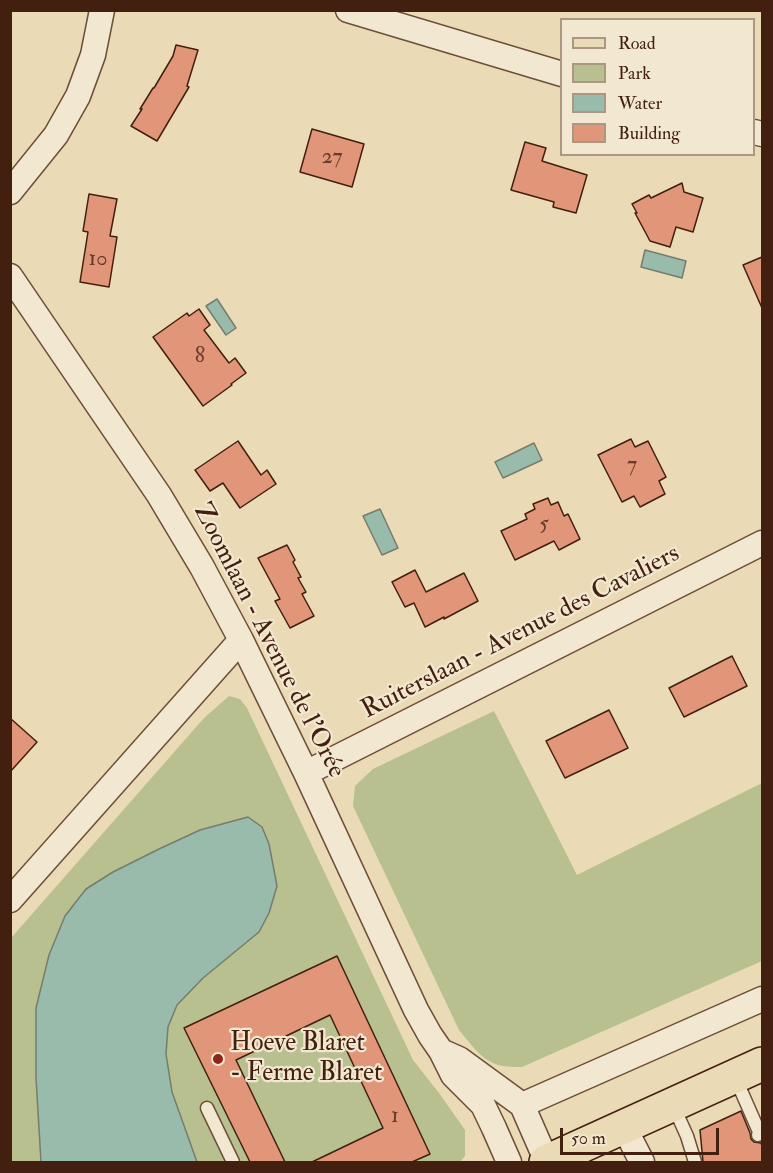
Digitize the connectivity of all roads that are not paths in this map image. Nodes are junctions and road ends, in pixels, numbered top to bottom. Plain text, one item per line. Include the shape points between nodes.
1 (102, 10) edge
2 (348, 10) edge
3 (560, 74) edge
4 (10, 192) edge
5 (10, 276) edge
6 (762, 543) edge
7 (241, 640) junction
8 (306, 773) junction
9 (10, 900) edge
10 (762, 999) edge
11 (441, 1051) junction
12 (748, 1070) edge
13 (673, 1104) junction
14 (522, 1106) junction
15 (207, 1108) dead end
16 (624, 1127) junction
17 (758, 1135) dead end
18 (233, 1162) edge
19 (509, 1162) edge
20 (547, 1162) edge
21 (642, 1162) edge
22 (695, 1162) edge

1 - 4 street via 93,55 78,96 56,135
2 - 3 street
5 - 7 street, Zoomlaan - Avenue de l'Orée via 159,495
6 - 8 street, Ruiterslaan - Avenue des Cavaliers
7 - 8 street, Zoomlaan - Avenue de l'Orée
7 - 9 street
8 - 11 street, Zoomlaan - Avenue de l'Orée via 416,1010
10 - 14 street
11 - 14 street, Zoomlaan - Avenue de l'Orée via 459,1059
11 - 19 street, Zoomlaan - Avenue de l'Orée via 453,1075 483,1105
12 - 13 main road
12 - 17 lane
13 - 16 main road
13 - 22 lane
14 - 20 street, Zoomlaan - Avenue de l'Orée
15 - 18 lane
16 - 20 main road
16 - 21 street

